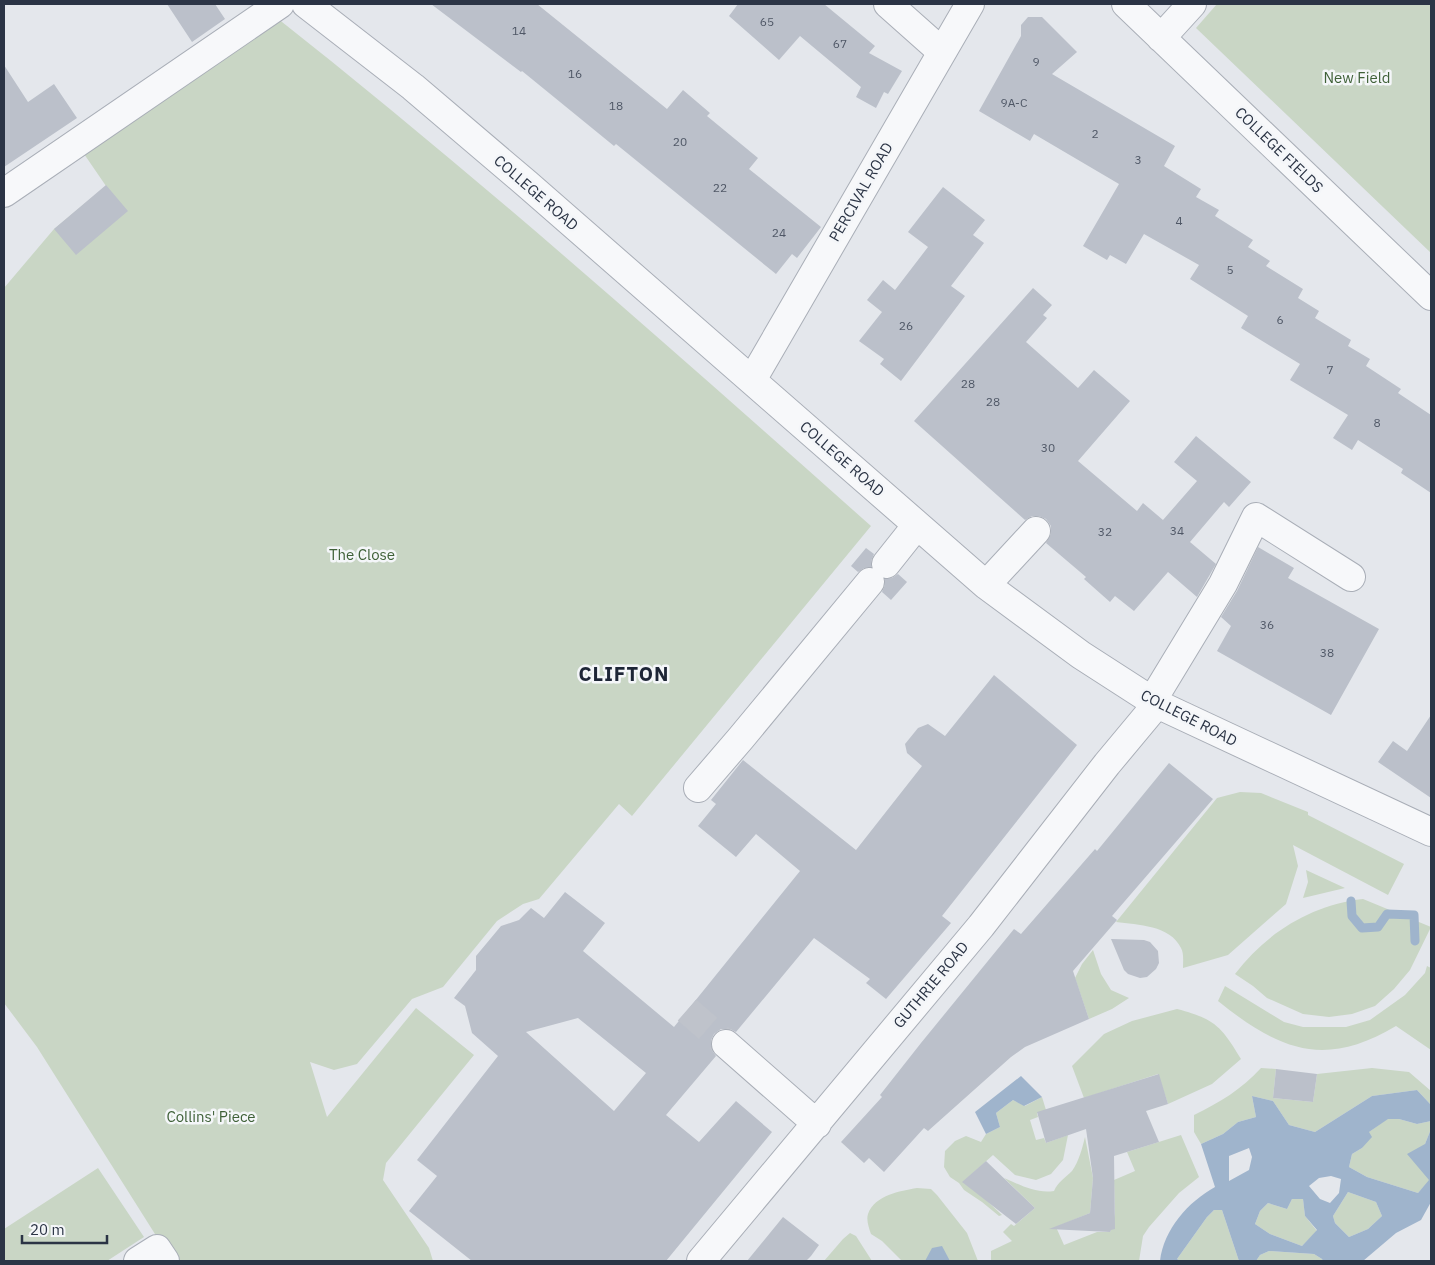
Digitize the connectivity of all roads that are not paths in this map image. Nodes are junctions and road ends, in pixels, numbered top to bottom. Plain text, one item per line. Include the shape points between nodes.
1 (280, 4) edge
2 (306, 4) edge
3 (888, 4) edge
4 (970, 4) edge
5 (1126, 4) edge
6 (1192, 4) edge
7 (1162, 38) junction
8 (942, 52) junction
9 (4, 193) edge
10 (1431, 296) edge
11 (752, 380) junction
12 (917, 525) junction
13 (1036, 531) dead end
14 (1351, 577) dead end
15 (986, 585) junction
16 (1154, 703) junction
17 (698, 788) dead end
18 (1431, 832) edge
19 (726, 1044) tunnel mouth
20 (817, 1124) junction
21 (138, 1261) edge
22 (165, 1261) edge
23 (701, 1261) edge

1 - 9 street
2 - 11 street, COLLEGE ROAD via 414,88 528,184
3 - 8 street
4 - 8 street, PERCIVAL ROAD
5 - 7 street, COLLEGE FIELDS
6 - 7 street
7 - 10 street, COLLEGE FIELDS
8 - 11 street, PERCIVAL ROAD
11 - 12 street, COLLEGE ROAD
12 - 15 street, COLLEGE ROAD
12 - 17 street
13 - 15 street
14 - 16 street, GUTHRIE ROAD via 1256,517
15 - 16 street, COLLEGE ROAD via 1081,655
16 - 18 street, COLLEGE ROAD
16 - 20 street, GUTHRIE ROAD via 981,926
19 - 20 street
20 - 23 street, GUTHRIE ROAD
21 - 22 street via 157,1249

